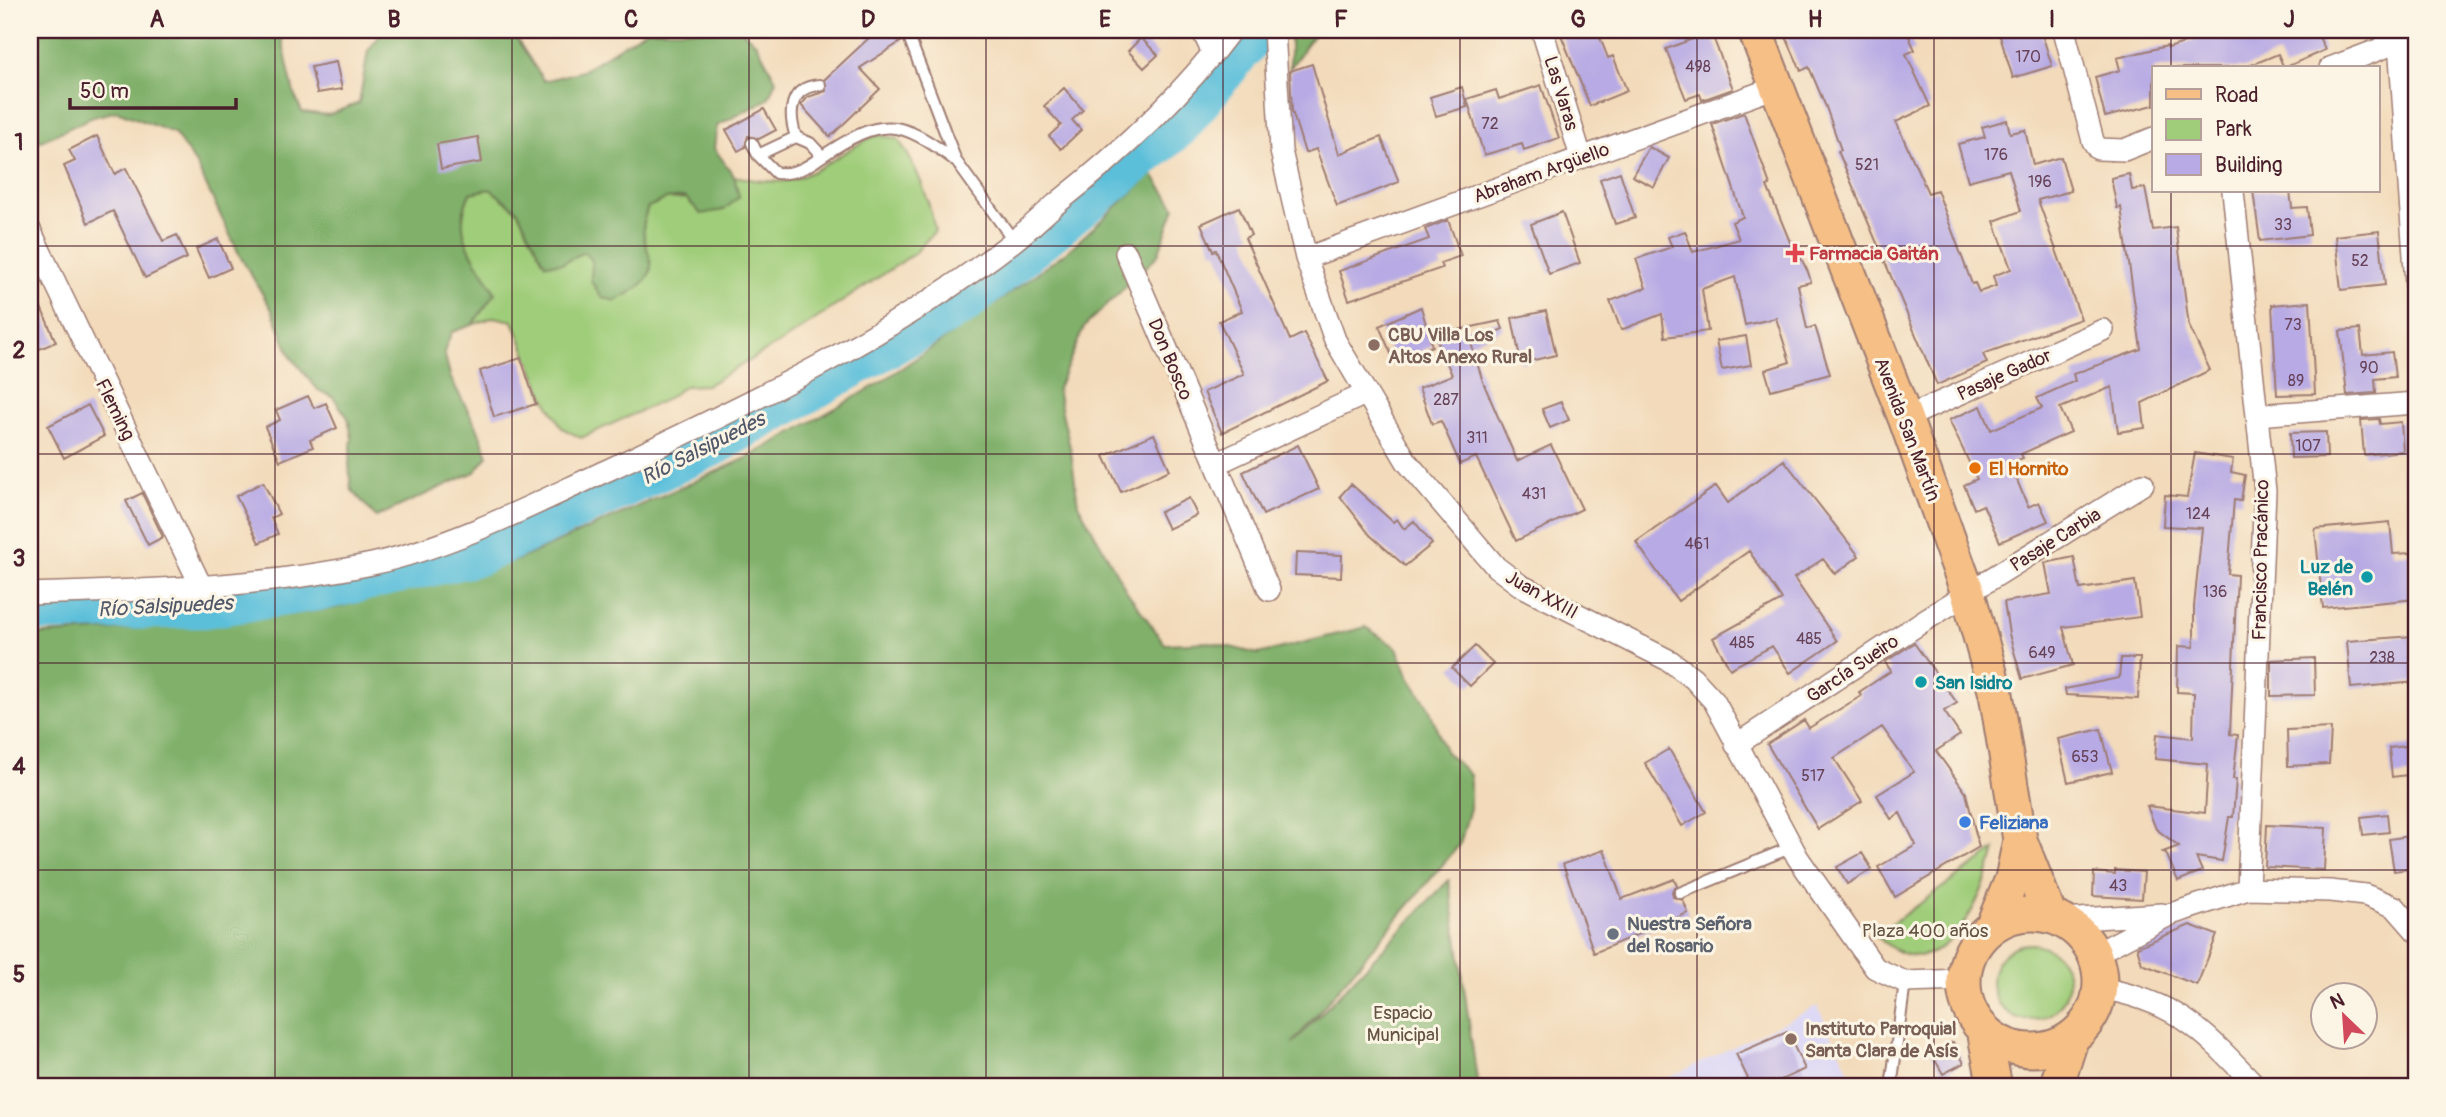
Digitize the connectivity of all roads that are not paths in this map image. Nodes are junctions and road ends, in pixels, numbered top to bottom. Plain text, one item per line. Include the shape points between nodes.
1 (1202, 30) edge
2 (1231, 30) edge
3 (1274, 30) edge
4 (1542, 30) edge
5 (1755, 30) edge
6 (2064, 30) edge
7 (2381, 30) edge
8 (909, 37) dead end
9 (2408, 46) edge
10 (1213, 53) junction
11 (2337, 66) edge
12 (820, 85) dead end
13 (1776, 87) junction
14 (796, 137) junction
15 (2152, 139) edge
16 (752, 143) dead end
17 (758, 155) junction
18 (822, 156) junction
19 (1581, 157) junction
20 (956, 161) junction
21 (2233, 192) edge
22 (30, 230) edge
23 (1014, 240) junction
24 (1126, 253) dead end
25 (1306, 258) junction
26 (2416, 284) edge
27 (2103, 330) dead end
28 (1365, 394) junction
29 (2416, 403) edge
30 (2257, 415) junction
31 (1905, 418) junction
32 (1216, 464) junction
33 (2143, 484) dead end
34 (202, 588) junction
35 (1269, 590) dead end
36 (1968, 593) junction
37 (30, 594) edge
38 (1736, 745) junction
39 (2020, 840) junction
40 (1792, 848) junction
41 (2248, 889) junction
42 (1680, 893) dead end
43 (2171, 914) junction
44 (2056, 918) junction
45 (1992, 927) junction
46 (2416, 931) edge
47 (2095, 954) junction
48 (1964, 980) junction
49 (1905, 982) junction
50 (2100, 988) junction
51 (1984, 1030) junction
52 (2072, 1037) junction
53 (1888, 1087) edge
54 (1994, 1087) edge
55 (2056, 1087) edge
56 (2257, 1087) edge

1 - 10 street
2 - 10 street
3 - 25 street, Juan XXIII via 1281,151
4 - 19 street, Las Varas
5 - 13 main road, Avenida San Martín
6 - 15 street via 2098,149 2124,150
7 - 9 street
8 - 20 lane
9 - 11 street
9 - 26 street
10 - 23 street via 1120,153
12 - 14 lane via 809,85 795,94 791,105
13 - 19 street, Abraham Argüello
13 - 31 main road, Avenida San Martín
14 - 17 lane
14 - 18 lane
16 - 17 lane
17 - 18 lane via 776,173 791,175
18 - 20 lane via 875,129 896,126 922,135
19 - 25 street, Abraham Argüello
20 - 23 lane
21 - 30 street, Francisco Pracánico
22 - 34 street, Fleming
23 - 34 street via 872,335 776,388 510,515 372,564
24 - 32 street, Don Bosco
25 - 28 street, Juan XXIII via 1335,340
27 - 31 street, Pasaje Gador
28 - 32 street
28 - 38 street, Juan XXIII via 1423,483 1496,568 1677,667 1714,701
29 - 30 street
30 - 41 street, Francisco Pracánico via 2265,491
31 - 36 main road, Avenida San Martín
32 - 35 street, Don Bosco
33 - 36 street, Pasaje Carbia
34 - 37 street
36 - 38 street, García Sueiro
36 - 39 main road, Avenida San Martín via 1996,694
38 - 40 street, Juan XXIII
39 - 44 main road, Avenida San Martín
39 - 45 main road, Avenida San Martín via 2012,879
40 - 42 lane
40 - 49 street, Juan XXIII via 1875,968
41 - 43 street
41 - 46 street via 2365,895 2395,907
43 - 44 street
43 - 47 street
44 - 45 main road via 2030,914 2010,917
44 - 47 main road via 2081,935
45 - 48 main road via 1972,950
47 - 50 main road
48 - 49 street, Juan XXIII
48 - 51 main road via 1969,1007
49 - 53 lane
50 - 52 main road via 2096,1006
50 - 56 street via 2168,1007 2199,1027
51 - 52 main road via 2017,1048 2055,1046
51 - 54 main road
52 - 55 main road

